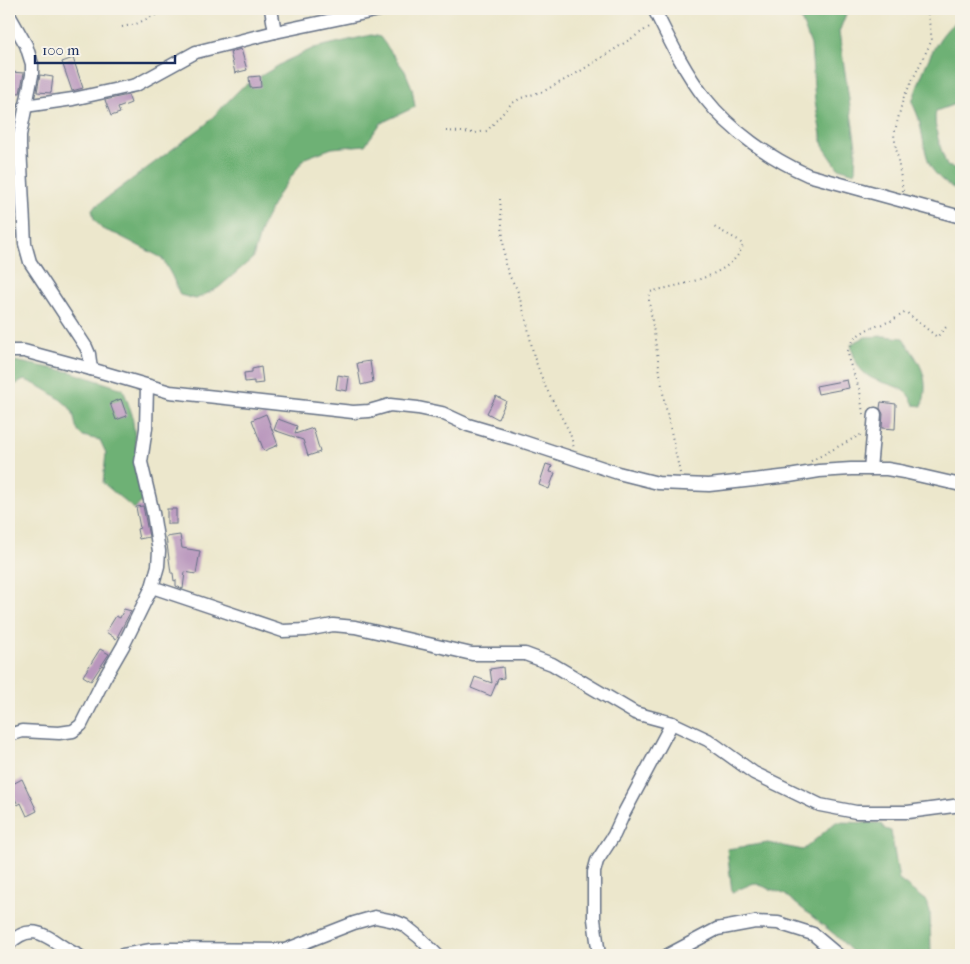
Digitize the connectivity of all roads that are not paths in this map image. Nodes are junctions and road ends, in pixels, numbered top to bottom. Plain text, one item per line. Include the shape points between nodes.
1 (271, 9) edge
2 (384, 9) edge
3 (9, 15) edge
4 (657, 15) edge
5 (276, 32) junction
6 (26, 106) junction
7 (961, 217) edge
8 (9, 351) edge
9 (91, 369) junction
10 (147, 386) junction
11 (875, 414) dead end
12 (870, 469) junction
13 (961, 485) edge
14 (152, 587) junction
15 (672, 723) junction
16 (9, 735) edge
17 (961, 805) edge
18 (9, 944) edge
19 (78, 955) edge
20 (123, 955) edge
21 (437, 955) edge
22 (599, 955) edge
23 (668, 955) edge
24 (838, 955) edge

1 - 5 street
2 - 5 street
3 - 6 street via 26,45 32,64
4 - 7 street via 704,97 762,150 808,175
5 - 6 street via 196,52 136,85
6 - 9 street via 20,146 25,244 30,262 86,347
8 - 9 street via 24,351
9 - 10 street
10 - 12 street via 170,392 353,412 390,405 418,408 658,483 709,485 819,470
10 - 14 street via 142,462 159,551
11 - 12 street via 871,430
12 - 13 street via 904,472
14 - 15 street via 283,631 333,625 355,627 472,654 525,654 552,664 635,713
14 - 16 street via 81,725 73,731 59,733 22,731
15 - 17 street via 708,740 768,781 820,805 847,811 908,812
15 - 22 street via 614,835 597,861 594,919
18 - 19 street via 16,937 38,933
20 - 21 street via 172,949 286,950 375,918 404,926
23 - 24 street via 717,929 755,922 778,923 813,934

